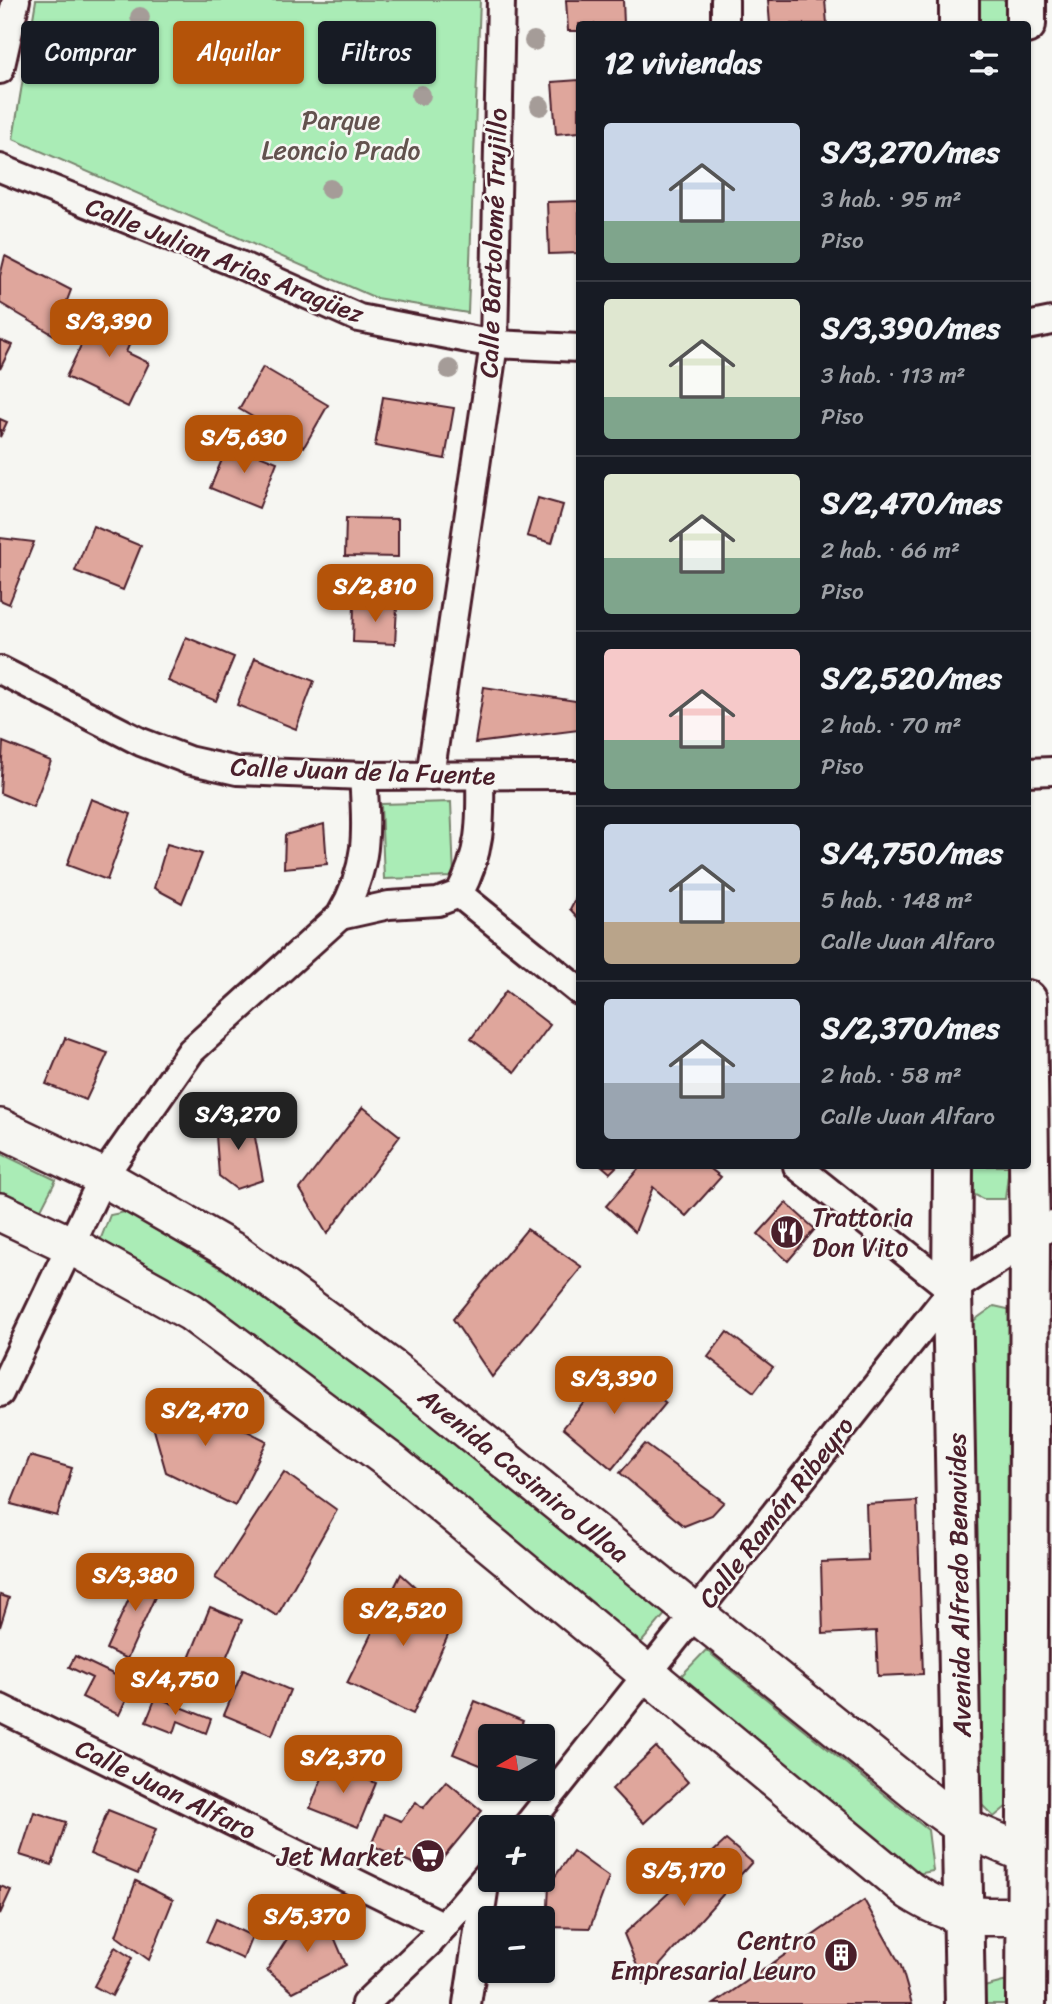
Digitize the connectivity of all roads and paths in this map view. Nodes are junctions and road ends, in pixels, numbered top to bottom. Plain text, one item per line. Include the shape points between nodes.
1 (16, 0) edge
2 (501, 0) edge
3 (725, 0) edge
4 (959, 0) edge
5 (1026, 0) edge
6 (725, 21) edge
7 (959, 21) edge
8 (1026, 21) edge
9 (0, 70) edge
10 (0, 168) edge
11 (1052, 321) edge
12 (1031, 325) edge
13 (494, 344) junction
14 (576, 348) edge
15 (0, 670) edge
16 (1052, 771) edge
17 (1031, 772) edge
18 (576, 775) edge
19 (363, 776) junction
20 (430, 776) junction
21 (480, 776) junction
22 (459, 894) junction
23 (341, 916) junction
24 (576, 989) edge
25 (1031, 1067) edge
26 (0, 1128) edge
27 (801, 1169) edge
28 (953, 1169) edge
29 (103, 1177) junction
30 (0, 1212) edge
31 (1041, 1234) edge
32 (69, 1245) junction
33 (952, 1290) junction
34 (0, 1393) edge
35 (696, 1613) junction
36 (648, 1672) junction
37 (0, 1708) edge
38 (535, 1815) edge
39 (963, 1827) junction
40 (1026, 1854) junction
41 (478, 1886) edge
42 (485, 1892) edge
43 (1026, 1916) junction
44 (963, 1917) junction
45 (444, 1926) junction
46 (365, 2004) edge
47 (467, 2004) edge
48 (965, 2004) edge
49 (1026, 2004) edge

1 - 9 street
2 - 13 street, Calle Bartolomé Trujillo
3 - 6 street
4 - 7 main road
5 - 8 main road
10 - 13 street, Calle Julian Arias Aragüez via 359,318
11 - 12 street
13 - 14 street, Calle Julian Arias Aragüez
13 - 20 street, Calle Bartolomé Trujillo
15 - 19 street, Calle Juan de la Fuente via 141,742 188,760 237,771
16 - 17 street
18 - 21 street, Calle Juan de la Fuente
19 - 20 street, Calle Juan de la Fuente
19 - 23 street via 367,828 363,866 357,889
20 - 21 street, Calle Juan de la Fuente
21 - 22 street via 480,835 473,866
22 - 23 street via 438,902 389,905
22 - 24 street
23 - 29 street via 191,1051
25 - 31 main road
26 - 29 main road, Avenida Casimiro Ulloa
27 - 33 street
28 - 33 main road, Avenida Alfredo Benavides
29 - 32 street
29 - 35 main road, Avenida Casimiro Ulloa via 245,1260 391,1368
30 - 32 main road
31 - 33 street, Calle Ramón Ribeyro
31 - 40 main road
32 - 34 street
32 - 36 main road via 191,1312 390,1461
33 - 35 street, Calle Ramón Ribeyro
33 - 39 main road, Avenida Alfredo Benavides
35 - 36 street, Calle Ramón Ribeyro
35 - 39 main road, Avenida Casimiro Ulloa
36 - 38 street, Calle Ramón Ribeyro
36 - 44 main road via 891,1878 937,1908
37 - 45 street, Calle Juan Alfaro
39 - 40 main road, Avenida Casimiro Ulloa
39 - 44 main road, Avenida Alfredo Benavides
40 - 43 main road
41 - 45 street
42 - 47 street
43 - 44 main road
43 - 49 main road
44 - 48 main road, Avenida Alfredo Benavides
45 - 46 street

